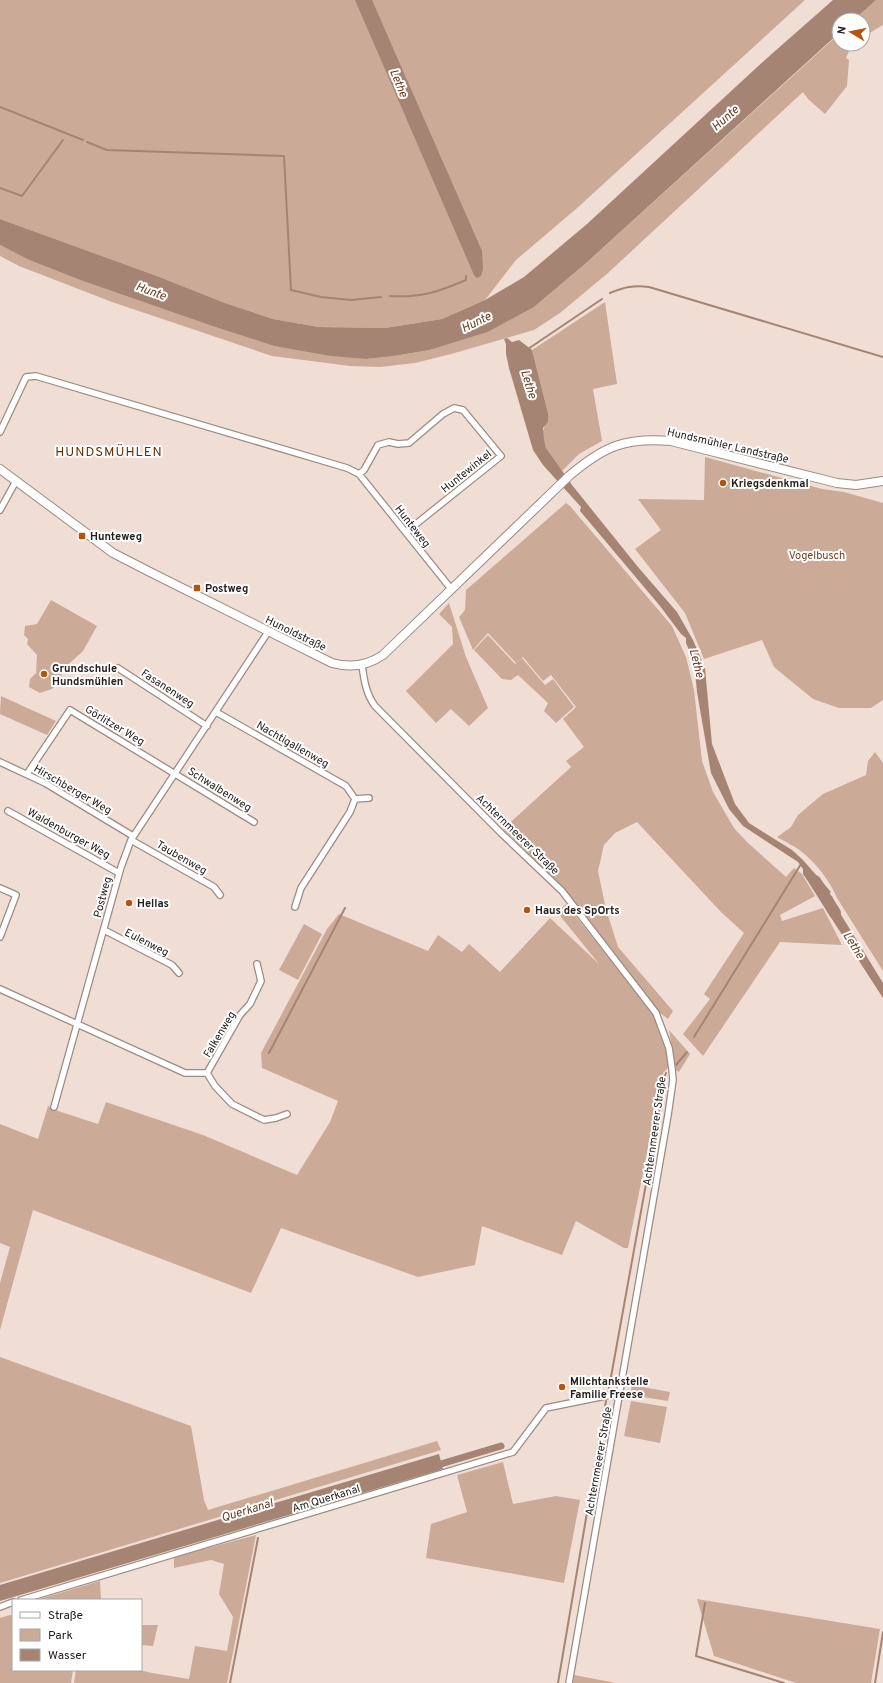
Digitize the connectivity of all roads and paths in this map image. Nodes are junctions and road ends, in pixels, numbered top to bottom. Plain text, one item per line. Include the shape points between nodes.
1 (0, 432) edge
2 (0, 469) edge
3 (359, 474) junction
4 (16, 481) junction
5 (883, 481) edge
6 (557, 488) joint
7 (0, 510) edge
8 (406, 532) junction
9 (452, 590) junction
10 (268, 632) junction
11 (362, 665) junction
12 (118, 668) dead end
13 (216, 712) junction
14 (207, 726) junction
15 (0, 763) edge
16 (27, 774) junction
17 (175, 774) junction
18 (369, 798) dead end
19 (355, 799) junction
20 (8, 811) dead end
21 (254, 822) dead end
22 (132, 838) junction
23 (119, 873) junction
24 (0, 888) edge
25 (220, 895) dead end
26 (295, 907) dead end
27 (104, 930) junction
28 (0, 937) edge
29 (257, 964) dead end
30 (180, 973) dead end
31 (0, 990) edge
32 (77, 1024) junction
33 (207, 1073) junction
34 (54, 1107) dead end
35 (287, 1114) dead end
36 (620, 1396) junction
37 (24, 1599) edge
38 (12, 1602) edge
39 (0, 1607) edge
40 (569, 1683) edge

1 - 3 street, Hunteweg via 26,377 36,376
2 - 4 street, Hunoldstraße
3 - 8 street, Hunteweg
3 - 8 street, Huntewinkel via 378,445 389,442 409,443 443,414 454,408 463,410 501,456
4 - 7 street
4 - 10 street, Hunoldstraße via 114,553
5 - 6 street, Hundsmühler Landstraße via 856,485 837,483 691,445 647,440 617,444 569,476
6 - 9 street, Hunoldstraße
8 - 9 street, Hunteweg
9 - 11 street, Hunoldstraße via 383,655 374,662
10 - 11 street, Hunoldstraße via 332,663 342,666
10 - 13 street, Postweg
11 - 36 street, Achternmeerer Straße via 364,682 374,706 562,891 660,1020 669,1048 673,1080
12 - 14 street, Fasanenweg
13 - 14 street, Postweg
13 - 19 street, Nachtigallenweg via 346,786
14 - 17 street, Postweg
15 - 16 street, Hirschberger Weg
16 - 17 street, Görlitzer Weg via 70,710
16 - 22 street, Hirschberger Weg via 44,782
17 - 21 street, Schwalbenweg
17 - 22 street, Postweg
18 - 19 street
19 - 26 street via 350,812 301,888
20 - 23 street, Waldenburger Weg
22 - 23 street, Postweg
22 - 25 street, Taubenweg via 214,887
23 - 27 street, Postweg
24 - 28 street via 16,895
27 - 30 street, Eulenweg via 172,966
27 - 32 street, Postweg
29 - 33 street, Falkenweg via 261,981 250,1004 240,1015
31 - 32 street, Falkenweg
32 - 33 street, Falkenweg via 185,1073
32 - 34 street, Postweg
33 - 35 street via 232,1104 264,1120
36 - 37 street, Am Querkanal via 610,1395 546,1408 513,1452
36 - 40 street, Achternmeerer Straße
38 - 39 street

